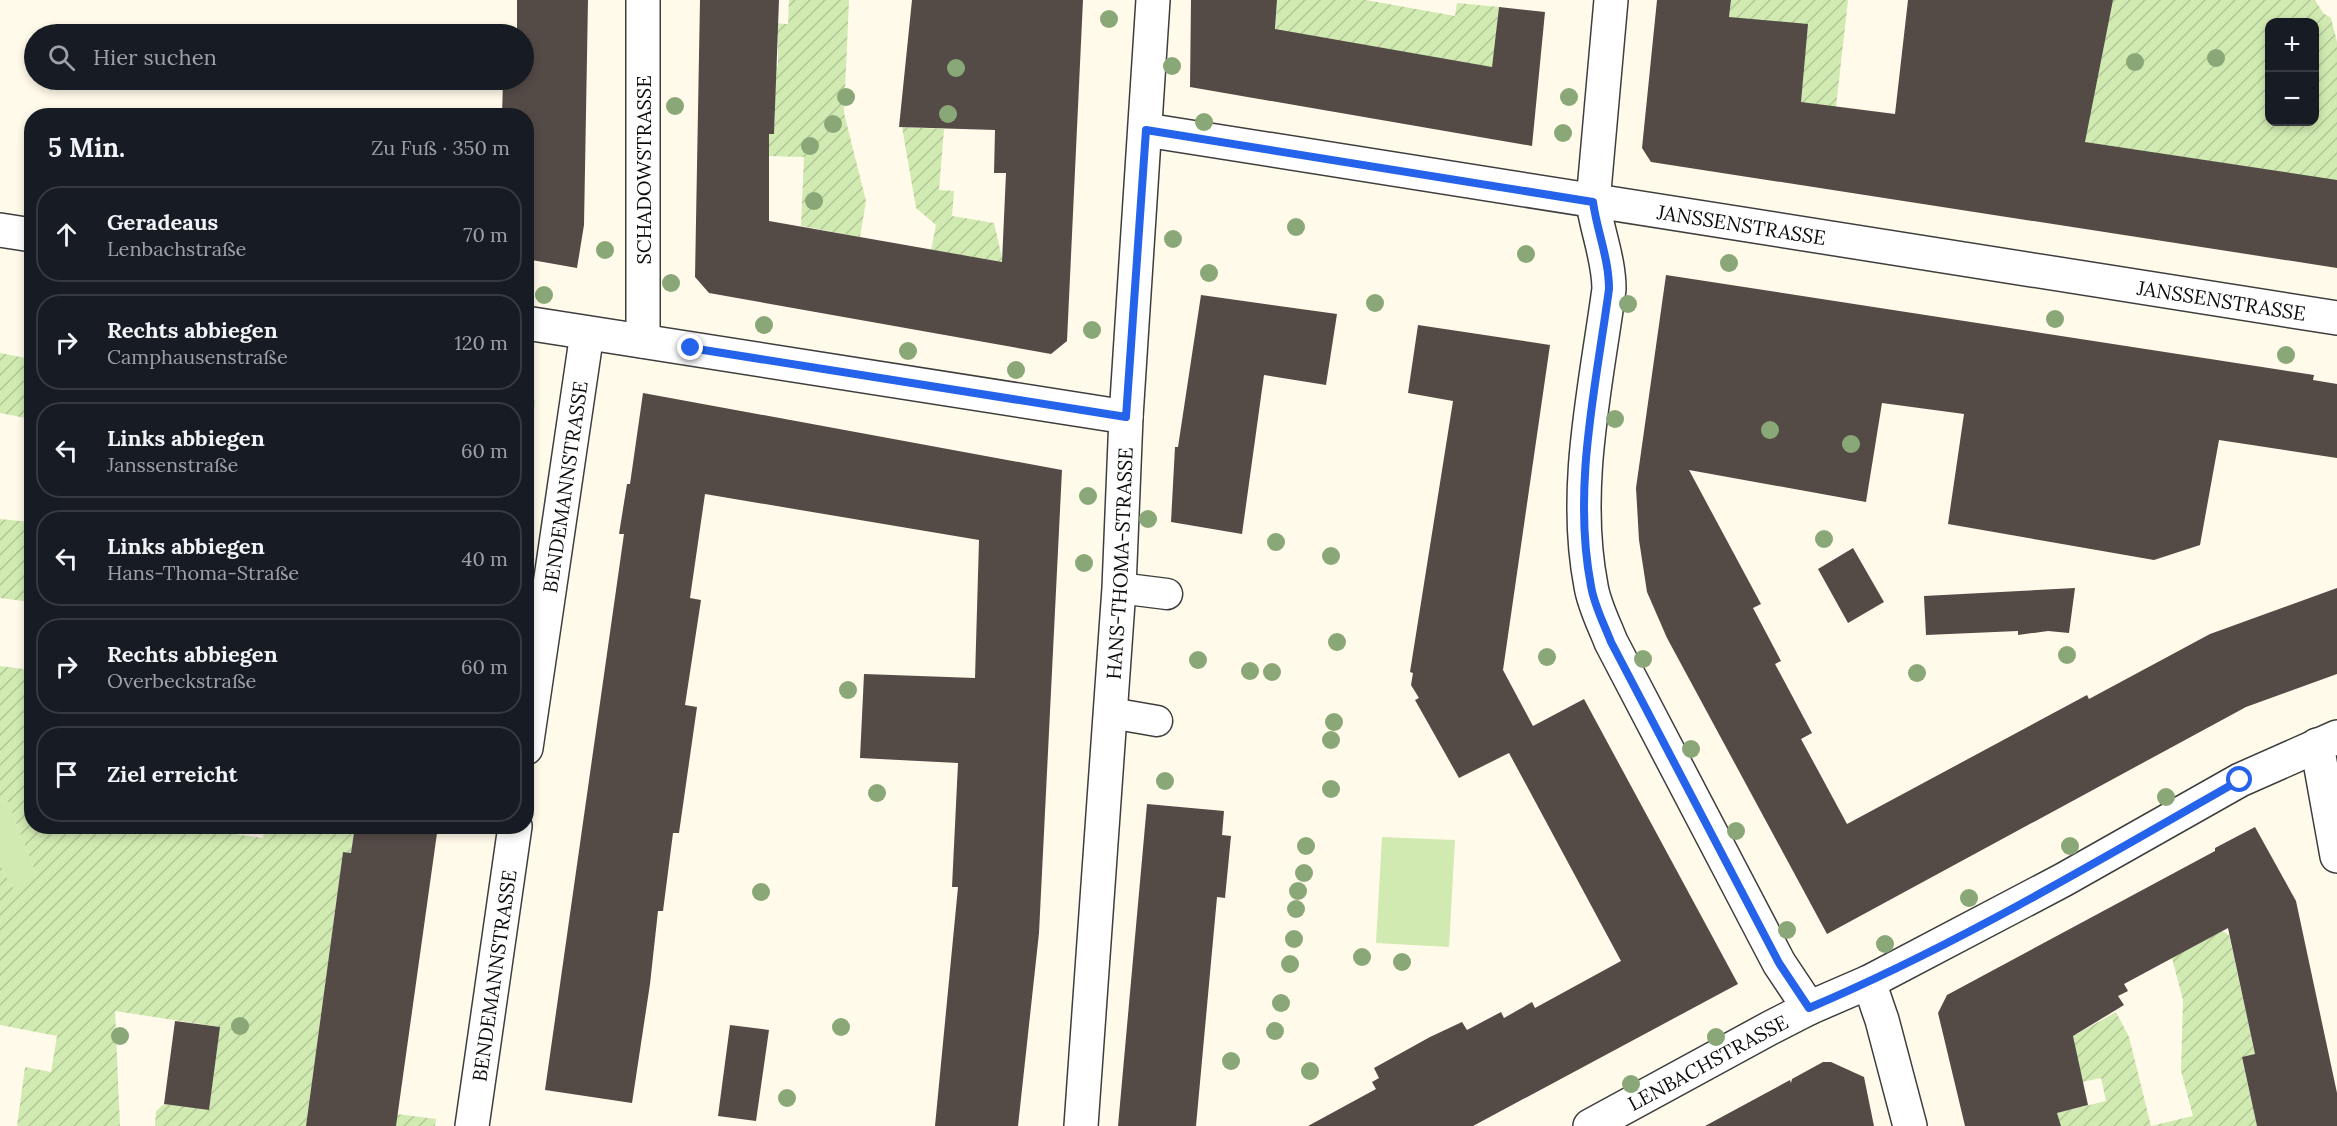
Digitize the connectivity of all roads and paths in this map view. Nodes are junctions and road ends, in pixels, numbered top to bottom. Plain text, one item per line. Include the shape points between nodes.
1 (643, 0) edge
2 (1152, 0) edge
3 (1611, 0) edge
4 (1146, 130) junction
5 (1593, 202) junction
6 (0, 230) edge
7 (24, 234) edge
8 (2337, 318) edge
9 (534, 323) edge
10 (587, 333) junction
11 (643, 340) junction
12 (1126, 417) junction
13 (1119, 588) junction
14 (1167, 594) dead end
15 (534, 694) edge
16 (1111, 713) junction
17 (1157, 722) dead end
18 (2327, 741) edge
19 (514, 834) edge
20 (2337, 856) edge
21 (1869, 982) junction
22 (1809, 1008) junction
23 (472, 1126) edge
24 (1081, 1126) edge
25 (1590, 1126) edge
26 (1910, 1126) edge

1 - 11 street, SCHADOWSTRASSE
2 - 4 street, HANS-THOMA-STRASSE
3 - 5 street
4 - 5 street, JANSSENSTRASSE
4 - 12 street, HANS-THOMA-STRASSE
5 - 8 street, JANSSENSTRASSE
5 - 22 street via 1597,232 1609,269 1609,289 1583,489 1583,536 1591,588 1611,642 1779,963
6 - 7 street
9 - 10 street
10 - 11 street
10 - 15 street, BENDEMANNSTRASSE
11 - 12 street
12 - 13 street, HANS-THOMA-STRASSE
13 - 14 lane
13 - 16 street, HANS-THOMA-STRASSE
16 - 17 lane
16 - 24 street, HANS-THOMA-STRASSE
18 - 20 street
18 - 21 street, LENBACHSTRASSE via 2240,780 2063,880
19 - 23 street, BENDEMANNSTRASSE
21 - 22 street, LENBACHSTRASSE
21 - 26 street
22 - 25 street, LENBACHSTRASSE

